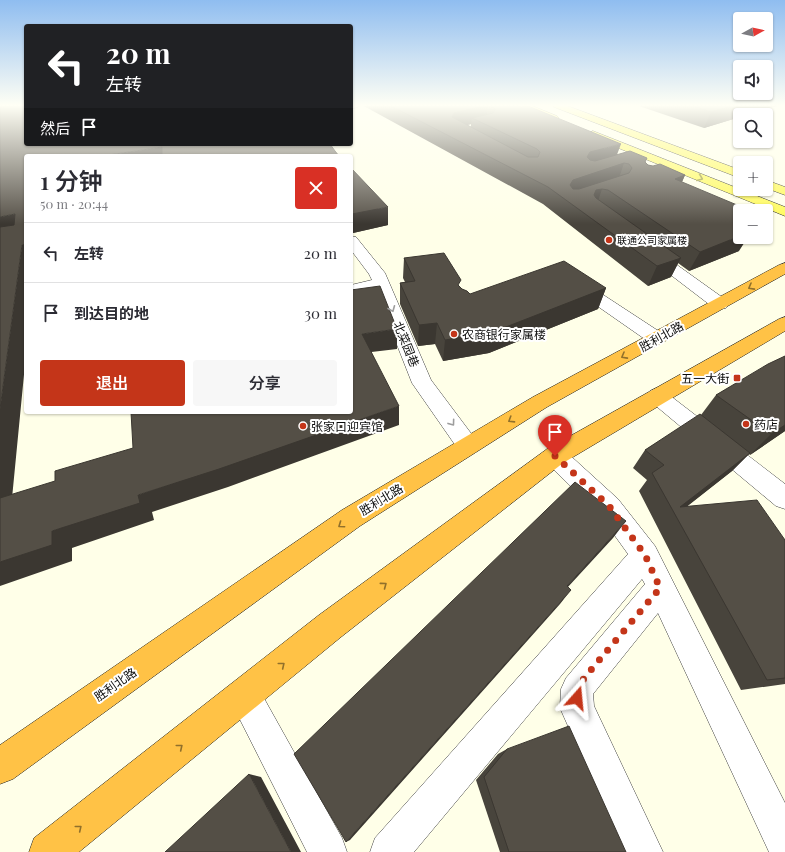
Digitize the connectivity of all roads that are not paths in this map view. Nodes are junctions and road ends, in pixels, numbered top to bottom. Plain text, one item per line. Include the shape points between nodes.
1 (620, 145) edge
2 (662, 145) edge
3 (647, 156) junction
4 (630, 161) edge
5 (677, 168) junction
6 (733, 171) edge
7 (658, 174) edge
8 (773, 187) edge
9 (785, 191) edge
10 (785, 212) edge
11 (353, 242) edge
12 (638, 244) edge
13 (785, 268) edge
14 (563, 275) edge
15 (382, 283) junction
16 (353, 290) edge
17 (720, 304) junction
18 (785, 324) edge
19 (656, 338) junction
20 (657, 396) junction
21 (468, 446) junction
22 (555, 456) junction
23 (785, 498) edge
24 (645, 555) junction
25 (660, 588) junction
26 (244, 696) junction
27 (0, 766) edge
28 (785, 843) edge
29 (48, 852) edge
30 (328, 852) edge
31 (389, 852) edge
32 (644, 852) edge

1 - 3 main road
2 - 6 main road
3 - 4 street
3 - 5 main road
5 - 7 street
5 -> 10 main road
8 - 9 main road
11 - 15 street, 北菜园巷 via 372,265
12 - 17 street
13 -> 17 highway, 胜利北路
14 - 19 street
15 - 16 street
15 -> 21 street, 北菜园巷 via 422,383
17 - 19 highway, 胜利北路
18 - 20 highway
19 -> 21 highway, 胜利北路 via 540,402
20 - 22 highway
20 - 23 street
21 -> 27 highway, 胜利北路 via 351,518
22 - 24 street via 609,506
26 -> 22 highway via 330,626
24 - 25 street
24 - 31 street
25 - 28 street
25 - 32 street via 577,689 577,708
29 -> 26 highway
26 - 30 street

